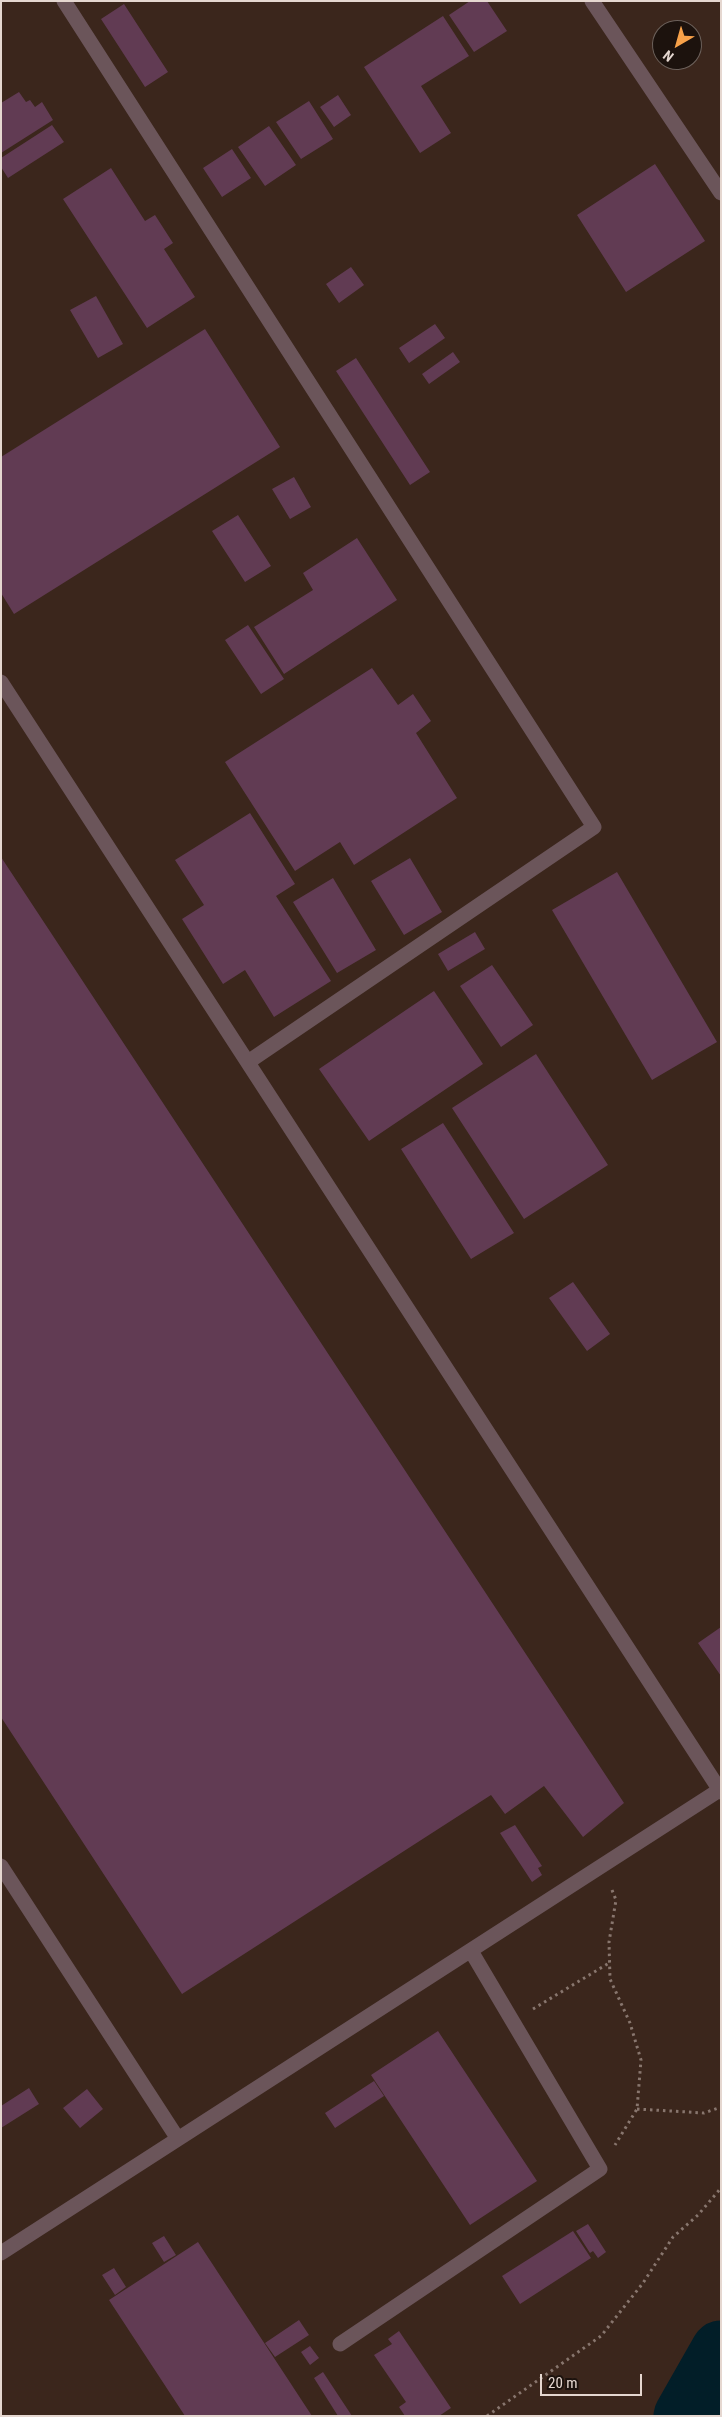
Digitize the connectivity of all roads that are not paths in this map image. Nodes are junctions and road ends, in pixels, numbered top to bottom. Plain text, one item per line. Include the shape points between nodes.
1 (64, 1) edge
2 (592, 1) edge
3 (721, 193) edge
4 (1, 682) edge
5 (248, 1062) junction
6 (720, 1790) edge
7 (1, 1866) edge
8 (470, 1952) junction
9 (178, 2139) junction
10 (1, 2253) edge
11 (340, 2344) dead end

1 - 5 lane via 594,828
2 - 3 lane
4 - 5 lane
5 - 6 lane
6 - 8 lane
7 - 9 lane
8 - 9 lane
8 - 11 lane via 600,2169
9 - 10 lane

